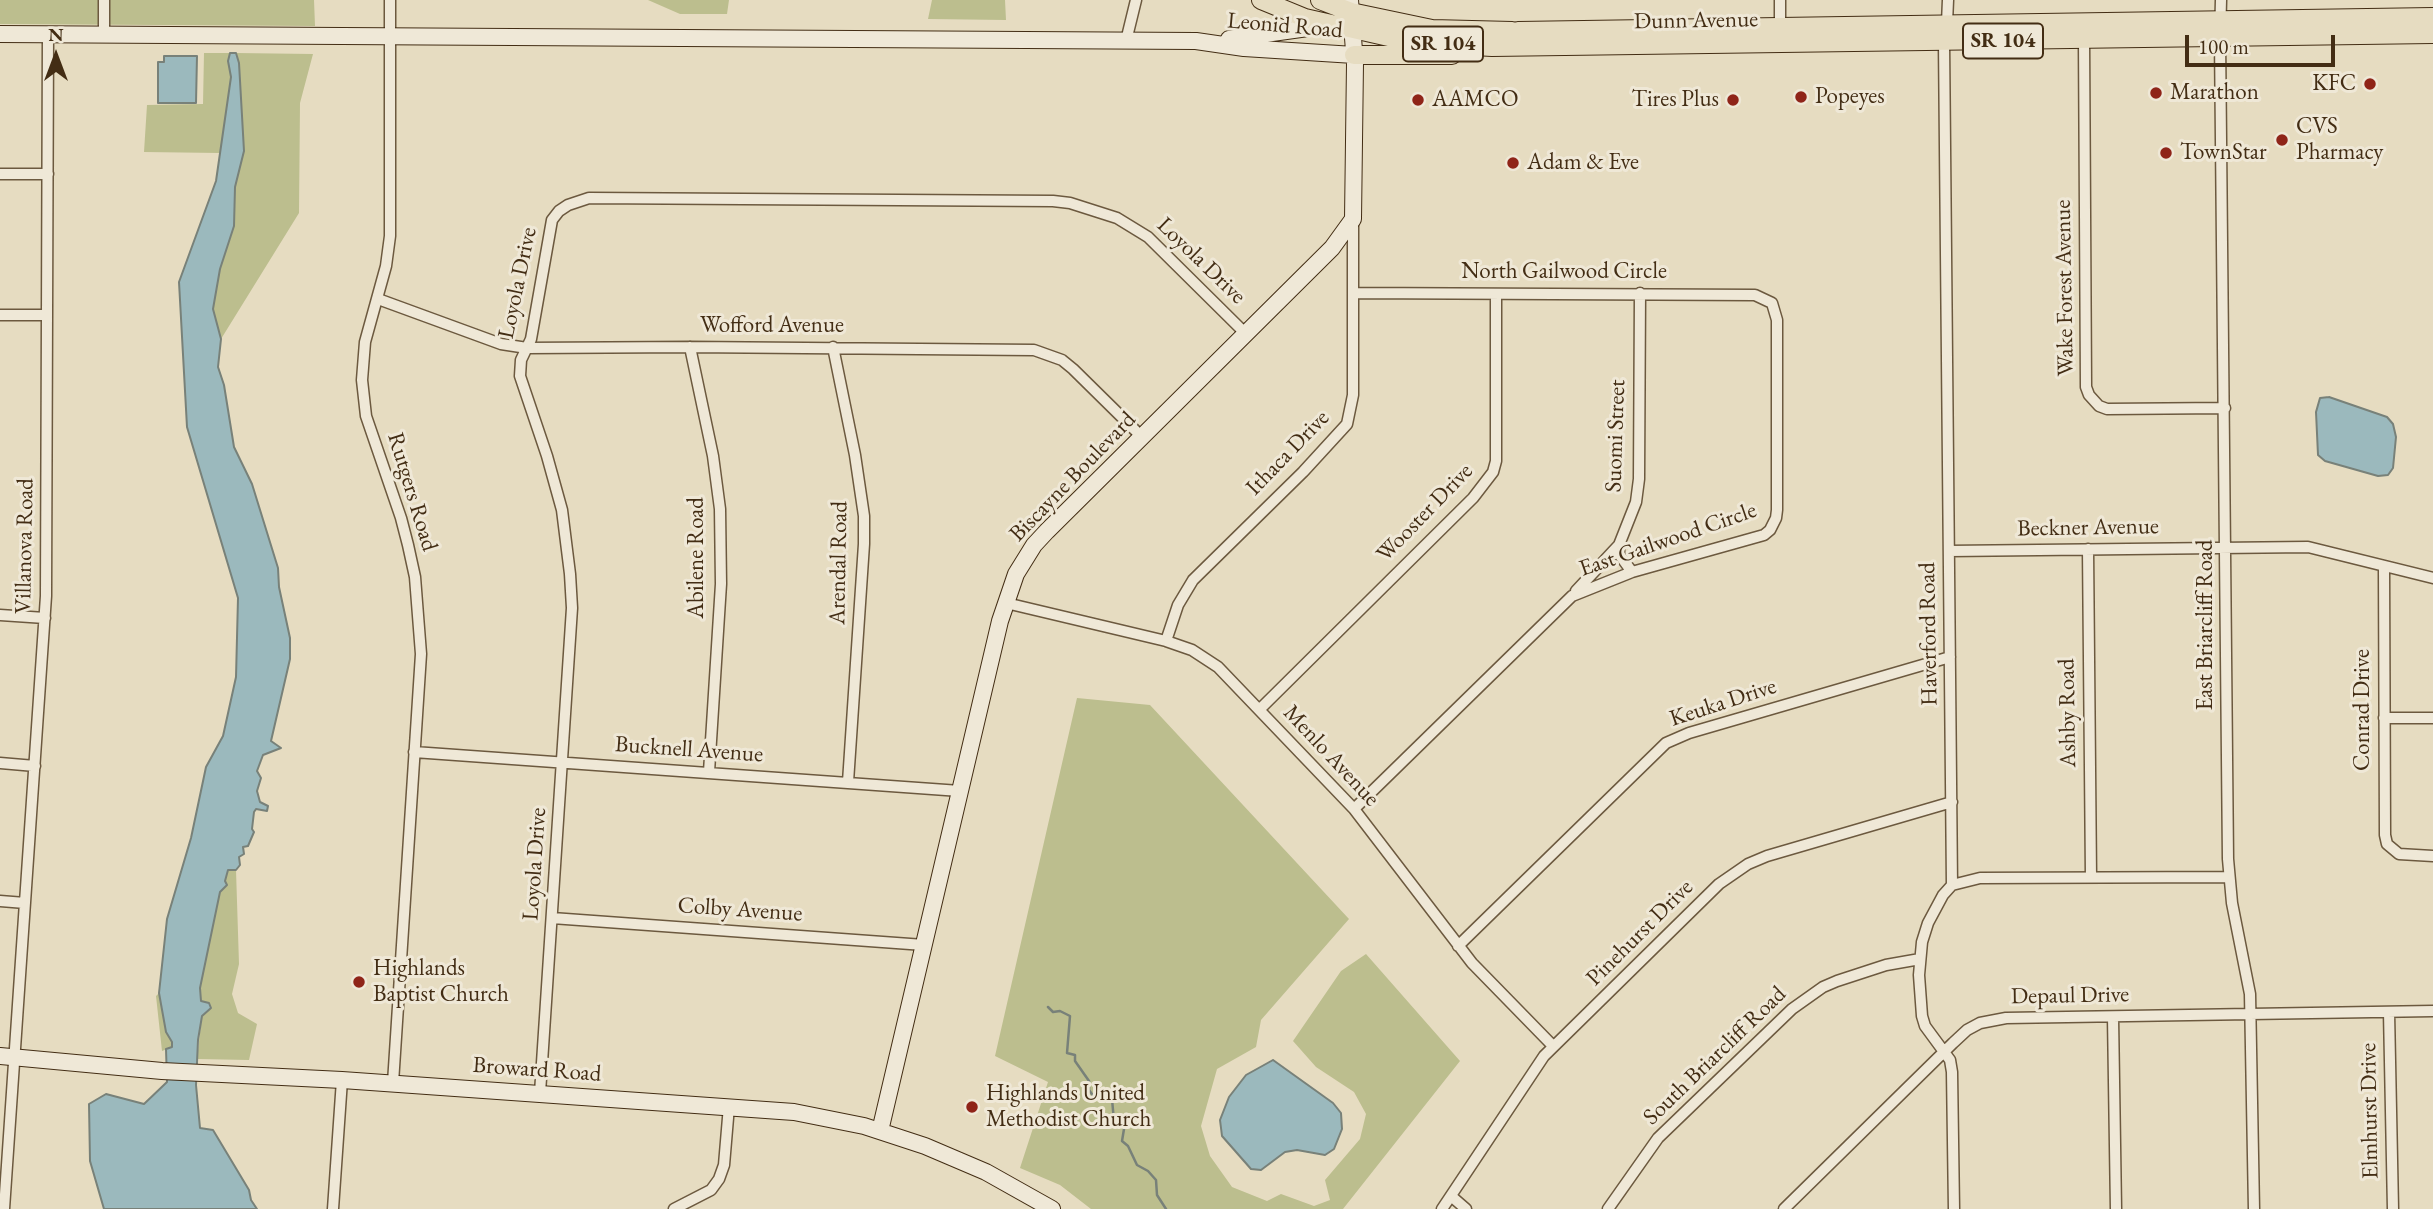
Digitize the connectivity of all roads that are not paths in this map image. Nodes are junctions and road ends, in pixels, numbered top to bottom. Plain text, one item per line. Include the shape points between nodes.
1 (104, 0) edge
2 (390, 0) edge
3 (1136, 0) edge
4 (1261, 0) edge
5 (1320, 0) edge
6 (1780, 0) edge
7 (1948, 0) edge
8 (2221, 0) edge
9 (1351, 14) edge
10 (2433, 17) edge
11 (2221, 19) junction
12 (1947, 23) junction
13 (1977, 23) junction
14 (1780, 26) junction
15 (1607, 29) junction
16 (0, 34) edge
17 (48, 34) junction
18 (104, 34) junction
19 (2433, 34) edge
20 (390, 36) junction
21 (2220, 38) junction
22 (2084, 40) junction
23 (1126, 41) junction
24 (1211, 42) junction
25 (1923, 42) junction
26 (1944, 42) junction
27 (1745, 44) junction
28 (1566, 47) junction
29 (1535, 48) junction
30 (1354, 55) junction
31 (0, 174) edge
32 (48, 174) junction
33 (1353, 219) junction
34 (1353, 293) junction
35 (1640, 293) junction
36 (1496, 294) junction
37 (378, 299) junction
38 (1772, 303) joint
39 (0, 315) edge
40 (47, 315) junction
41 (1245, 333) junction
42 (690, 347) junction
43 (833, 347) junction
44 (527, 348) junction
45 (2225, 408) junction
46 (1142, 437) junction
47 (1619, 545) junction
48 (2227, 548) junction
49 (2088, 549) junction
50 (1950, 551) junction
51 (2384, 567) junction
52 (1632, 572) junction
53 (2433, 578) edge
54 (1572, 596) junction
55 (1006, 603) junction
56 (0, 615) edge
57 (45, 618) junction
58 (1166, 641) junction
59 (1950, 657) junction
60 (1259, 709) junction
61 (2384, 718) junction
62 (2433, 718) edge
63 (414, 752) junction
64 (563, 762) junction
65 (0, 763) edge
66 (35, 766) junction
67 (709, 772) junction
68 (848, 782) junction
69 (960, 791) junction
70 (1952, 802) junction
71 (1354, 809) junction
72 (2433, 856) edge
73 (2091, 877) junction
74 (2229, 877) junction
75 (1952, 885) junction
76 (0, 901) edge
77 (25, 903) junction
78 (552, 918) junction
79 (925, 945) junction
80 (1458, 946) junction
81 (1920, 959) junction
82 (2433, 1011) edge
83 (2389, 1012) junction
84 (2251, 1014) junction
85 (2113, 1017) junction
86 (1553, 1046) junction
87 (1944, 1051) junction
88 (7, 1057) edge
89 (342, 1080) junction
90 (393, 1083) junction
91 (540, 1093) junction
92 (729, 1106) junction
93 (880, 1131) junction
94 (1451, 1196) junction
95 (4, 1209) edge
96 (333, 1209) edge
97 (674, 1209) edge
98 (1052, 1209) edge
99 (1442, 1209) edge
100 (1466, 1209) edge
101 (1608, 1209) edge
102 (1784, 1209) edge
103 (1954, 1209) edge
104 (2116, 1209) edge
105 (2254, 1209) edge
106 (2393, 1209) edge

1 - 18 street
2 - 20 street, Rutgers Road
3 - 23 street
4 - 9 main road, Dunn Avenue / SR 104 via 1305,18
5 - 9 main road, Dunn Avenue / SR 104
6 - 14 street
7 - 12 street
8 - 11 street, East Briarcliff Road
9 - 15 main road, Dunn Avenue / SR 104 via 1448,31
9 - 24 street, Leonid Road via 1315,27
9 - 29 main road, Dunn Avenue / SR 104 via 1393,38
9 - 30 street
10 - 11 main road, Dunn Avenue / SR 104
11 - 13 main road, Dunn Avenue / SR 104
11 - 21 street, East Briarcliff Road
12 - 13 main road, Dunn Avenue / SR 104
12 - 14 main road, Dunn Avenue / SR 104
12 - 25 street via 1945,31 1933,33
13 - 26 street via 1970,30 1948,35
14 - 15 main road, Dunn Avenue / SR 104
14 - 27 street
15 - 28 street via 1575,38
16 - 17 street, Leonid Road
17 - 18 street, Leonid Road
17 - 32 street, Villanova Road
18 - 20 street, Leonid Road
19 - 21 main road, Dunn Avenue / SR 104
20 - 23 street, Leonid Road
20 - 37 street, Rutgers Road via 390,236
21 - 22 main road, Dunn Avenue / SR 104
21 - 45 street, East Briarcliff Road
22 - 26 main road, Dunn Avenue / SR 104
22 - 45 street, Wake Forest Avenue via 2088,395 2107,409
23 - 24 street, Leonid Road
24 - 30 street, Leonid Road
25 - 26 main road, Dunn Avenue / SR 104
25 - 27 main road, Dunn Avenue / SR 104
26 - 50 street, Haverford Road
27 - 28 main road, Dunn Avenue / SR 104
28 - 29 main road, Dunn Avenue / SR 104
29 - 30 main road via 1516,53
30 - 33 street
31 - 32 street
32 - 40 street, Villanova Road
33 - 34 street, Ithaca Drive
33 - 41 street, Biscayne Boulevard via 1332,248
34 - 36 street, North Gailwood Circle
34 - 58 street, Ithaca Drive via 1353,395 1347,424 1193,580 1173,615
35 - 36 street, North Gailwood Circle
35 - 38 street, North Gailwood Circle via 1755,295
35 - 47 street, Suomi Street via 1639,479 1636,502
36 - 60 street, Wooster Drive via 1493,472 1473,498
37 - 44 street, Wofford Avenue via 501,344
37 - 63 street, Rutgers Road via 362,360 363,399 415,577 421,654
38 - 52 street, East Gailwood Circle via 1777,320 1774,525 1763,535
39 - 40 street
40 - 57 street, Villanova Road
41 - 44 street, Loyola Drive via 1148,237 1117,218 1070,203 589,198 568,205 552,220
41 - 46 street, Biscayne Boulevard
42 - 43 street, Wofford Avenue
42 - 44 street, Wofford Avenue
42 - 67 street, Abilene Road via 720,509 721,584
43 - 46 street, Wofford Avenue via 1034,350 1062,360
43 - 68 street, Arendal Road via 864,516
44 - 64 street, Loyola Drive via 521,359 523,389 556,490 570,573
45 - 48 street, East Briarcliff Road
46 - 55 street, Biscayne Boulevard via 1034,545 1016,574
47 - 52 street via 1619,554
47 - 54 street
48 - 49 street, Beckner Avenue
48 - 51 street, Beckner Avenue via 2308,547
48 - 74 street, East Briarcliff Road
49 - 50 street, Beckner Avenue
49 - 73 street, Ashby Road
50 - 59 street, Haverford Road
51 - 53 street, Beckner Avenue
51 - 61 street, Conrad Drive
52 - 54 street, East Gailwood Circle
54 - 71 street, East Gailwood Circle
55 - 58 street, Menlo Avenue
55 - 69 street, Biscayne Boulevard
56 - 57 street
57 - 66 street, Villanova Road
58 - 60 street, Menlo Avenue via 1204,657
59 - 70 street, Haverford Road
59 - 80 street, Keuka Drive via 1666,743
60 - 71 street, Menlo Avenue
61 - 62 street
61 - 72 street, Conrad Drive via 2387,844 2407,856
63 - 64 street, Bucknell Avenue
63 - 90 street, Rutgers Road
64 - 67 street, Bucknell Avenue
64 - 78 street, Loyola Drive
65 - 66 street
66 - 77 street, Villanova Road
67 - 68 street, Bucknell Avenue
68 - 69 street, Bucknell Avenue
69 - 79 street, Biscayne Boulevard
70 - 75 street, Haverford Road
70 - 86 street, Pinehurst Drive via 1748,864 1719,884
71 - 80 street, Menlo Avenue
73 - 74 street
73 - 75 street via 1979,878
74 - 84 street, East Briarcliff Road
75 - 81 street via 1928,923
76 - 77 street
77 - 88 street, Villanova Road
78 - 79 street, Colby Avenue
78 - 91 street, Loyola Drive
79 - 93 street, Biscayne Boulevard
80 - 86 street, Menlo Avenue
81 - 87 street via 1922,1016
81 - 101 street, South Briarcliff Road via 1837,981 1793,1007 1658,1138
82 - 83 street, Depaul Drive
83 - 84 street, Depaul Drive
83 - 106 street, Elmhurst Drive
84 - 85 street, Depaul Drive
84 - 105 street, East Briarcliff Road
85 - 87 street, Depaul Drive via 1998,1018 1967,1030
85 - 104 street
86 - 94 street, Pinehurst Drive
87 - 102 street, Depaul Drive
87 - 103 street via 1952,1072
88 - 89 street, Broward Road
88 - 95 street, Villanova Road
89 - 90 street, Broward Road
89 - 96 street
90 - 91 street, Broward Road
91 - 92 street, Broward Road
92 - 93 street, Broward Road via 794,1112
92 - 97 street via 719,1179 711,1190
93 - 98 street, Broward Road via 965,1162
94 - 99 street, Pinehurst Drive
94 - 100 street

